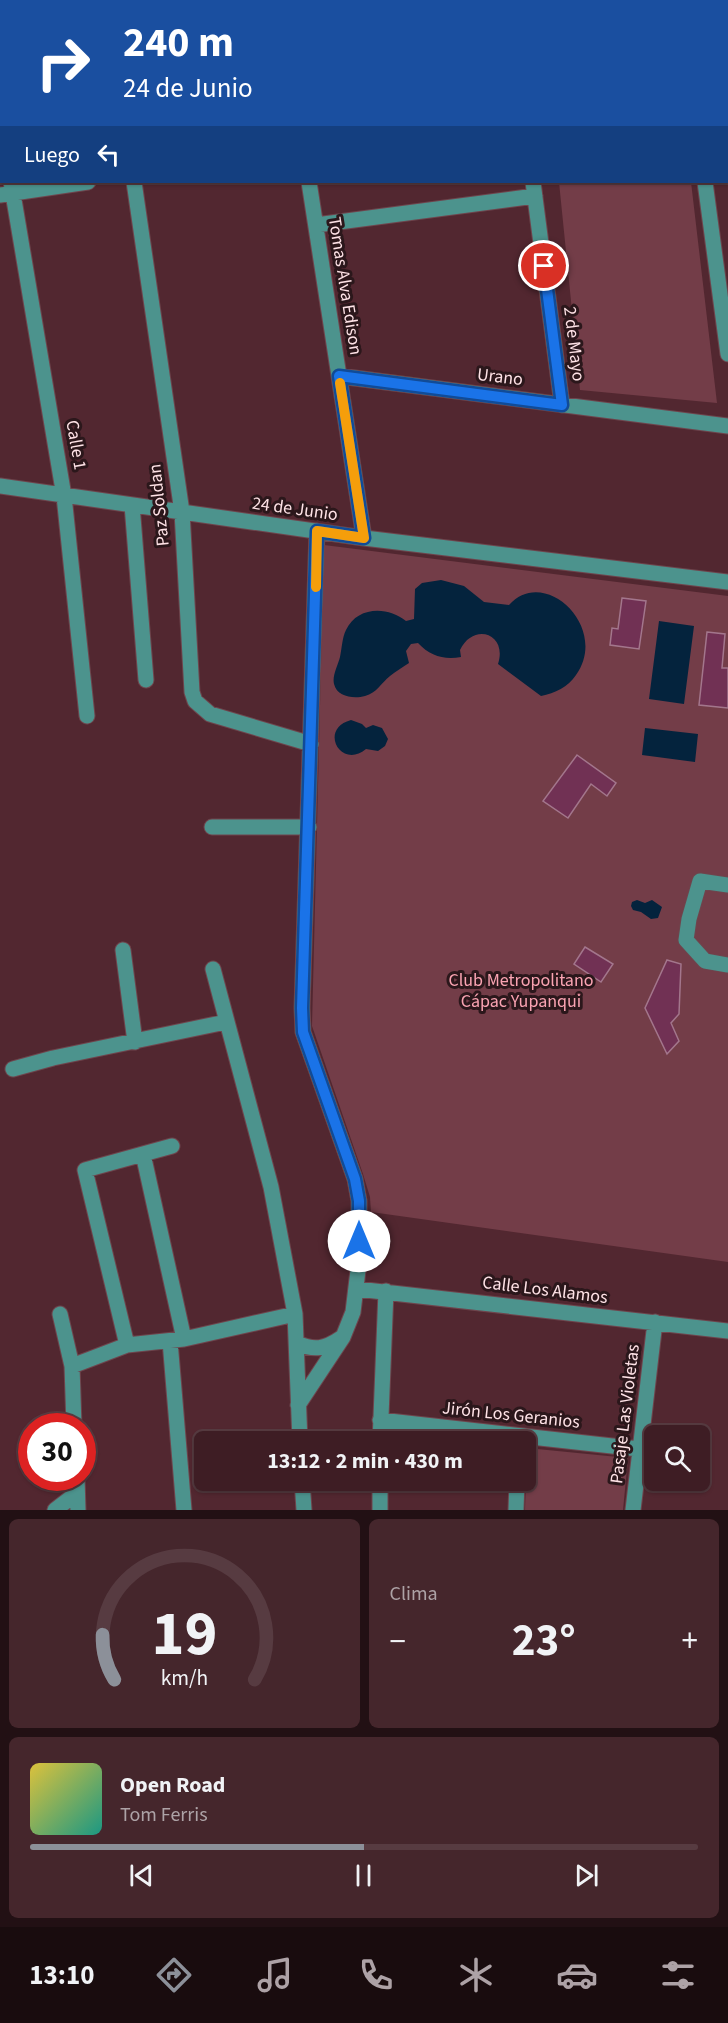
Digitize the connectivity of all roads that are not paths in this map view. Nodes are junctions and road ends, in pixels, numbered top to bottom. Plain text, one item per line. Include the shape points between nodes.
1 (78, 183) edge
2 (134, 183) edge
3 (309, 183) edge
4 (705, 183) edge
5 (534, 189) edge
6 (8, 190) edge
7 (316, 225) junction
8 (728, 354) edge
9 (339, 376) junction
10 (562, 405) junction
11 (728, 426) edge
12 (0, 486) edge
13 (64, 496) junction
14 (132, 505) junction
15 (182, 512) junction
16 (317, 531) junction
17 (364, 538) junction
18 (728, 582) edge
19 (146, 680) dead end
20 (87, 716) dead end
21 (311, 744) junction
22 (212, 827) dead end
23 (309, 827) junction
24 (728, 885) edge
25 (123, 950) dead end
26 (728, 965) edge
27 (213, 969) dead end
28 (226, 1022) junction
29 (135, 1042) junction
30 (13, 1069) dead end
31 (172, 1146) dead end
32 (143, 1154) junction
33 (357, 1288) junction
34 (386, 1291) junction
35 (60, 1314) dead end
36 (295, 1314) junction
37 (655, 1322) junction
38 (728, 1331) edge
39 (343, 1337) junction
40 (177, 1340) junction
41 (297, 1343) junction
42 (128, 1345) junction
43 (72, 1366) junction
44 (298, 1405) junction
45 (74, 1413) edge
46 (380, 1420) junction
47 (299, 1431) edge
48 (380, 1431) edge
49 (464, 1431) edge
50 (536, 1440) edge
51 (639, 1449) junction
52 (303, 1491) edge
53 (380, 1491) edge
54 (516, 1491) edge
55 (77, 1493) joint
56 (55, 1510) edge
57 (78, 1510) edge
58 (184, 1510) edge
59 (304, 1510) edge
60 (380, 1510) edge
61 (516, 1510) edge
62 (633, 1510) edge

1 - 6 street
2 - 15 street, Paz Soldan
3 - 7 street, Tomas Alva Edison
4 - 8 street
5 - 7 street
5 - 10 street, 2 de Mayo
6 - 13 street, Calle 1
7 - 9 street, Tomas Alva Edison
9 - 10 street, Urano
9 - 17 street, Tomas Alva Edison
10 - 11 street, Urano
12 - 13 street, 24 de Junio
13 - 14 street, 24 de Junio
13 - 20 street, Calle 1
14 - 15 street, 24 de Junio
14 - 19 street
15 - 16 street, 24 de Junio
15 - 21 street, Paz Soldan via 195,701 210,714
16 - 17 street, 24 de Junio
16 - 21 street
17 - 18 street, 24 de Junio
21 - 23 street
22 - 23 street
23 - 33 street via 303,1032 355,1179 359,1211
24 - 26 street via 700,880 686,940 705,961
25 - 29 street
27 - 28 street
28 - 29 street
28 - 36 street via 271,1187
29 - 30 street
31 - 32 street
32 - 40 street
32 - 42 street via 85,1170
33 - 34 street, Calle Los Alamos
33 - 39 street
34 - 37 street, Calle Los Alamos
34 - 46 street
35 - 43 street
36 - 40 street
36 - 41 street
37 - 38 street, Calle Los Alamos
37 - 51 street, Pasaje Las Violetas
39 - 41 street via 319,1349
39 - 44 street
40 - 42 street
40 - 58 street
41 - 44 street
42 - 43 street
43 - 45 street
44 - 47 street
46 - 48 street
46 - 49 street, Jirón Los Geranios
50 - 51 street, Jirón Los Geranios
51 - 62 street, Pasaje Las Violetas
52 - 59 street
53 - 60 street
54 - 61 street
55 - 56 street
55 - 57 street

